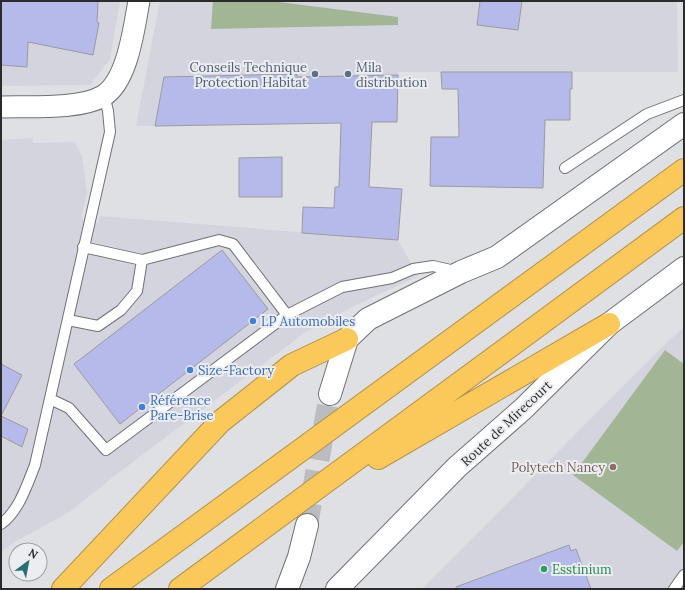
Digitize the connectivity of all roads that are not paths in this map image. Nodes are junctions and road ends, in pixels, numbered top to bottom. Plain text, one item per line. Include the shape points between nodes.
1 (139, 1) edge
2 (104, 95) junction
3 (684, 100) edge
4 (1, 107) edge
5 (684, 107) edge
6 (679, 128) edge
7 (565, 168) dead end
8 (684, 170) edge
9 (684, 218) edge
10 (83, 248) junction
11 (142, 260) junction
12 (684, 268) edge
13 (461, 272) junction
14 (287, 315) junction
15 (68, 320) junction
16 (609, 324) junction
17 (347, 339) junction
18 (330, 394) tunnel mouth
19 (50, 399) junction
20 (282, 514) junction
21 (1, 524) edge
22 (306, 525) tunnel mouth
23 (684, 575) edge
24 (63, 589) edge
25 (111, 589) edge
26 (180, 589) edge
27 (287, 589) edge
28 (337, 589) edge
29 (674, 589) edge

1 - 2 street via 128,54 119,76
2 - 4 street via 92,101 75,104
2 - 10 lane via 110,132
3 - 7 lane via 647,114
5 - 6 main road
6 - 13 main road via 497,257
8 - 25 highway
9 - 20 highway
10 - 11 lane
10 - 15 lane
11 - 14 lane via 220,240 232,244
11 - 15 lane via 137,290 121,310 98,326
12 - 16 main road, Route de Mirecourt
13 - 14 lane via 433,266 413,269 392,278 342,287
13 - 17 main road via 368,319
14 - 19 lane via 106,450 69,408
15 - 19 lane
16 - 20 highway
16 - 28 main road, Route de Mirecourt via 523,409 457,467
17 - 18 main road
17 - 24 highway via 292,365 220,422
19 - 21 lane via 35,465 22,497
20 - 26 highway
22 - 27 main road via 299,557
23 - 29 lane

